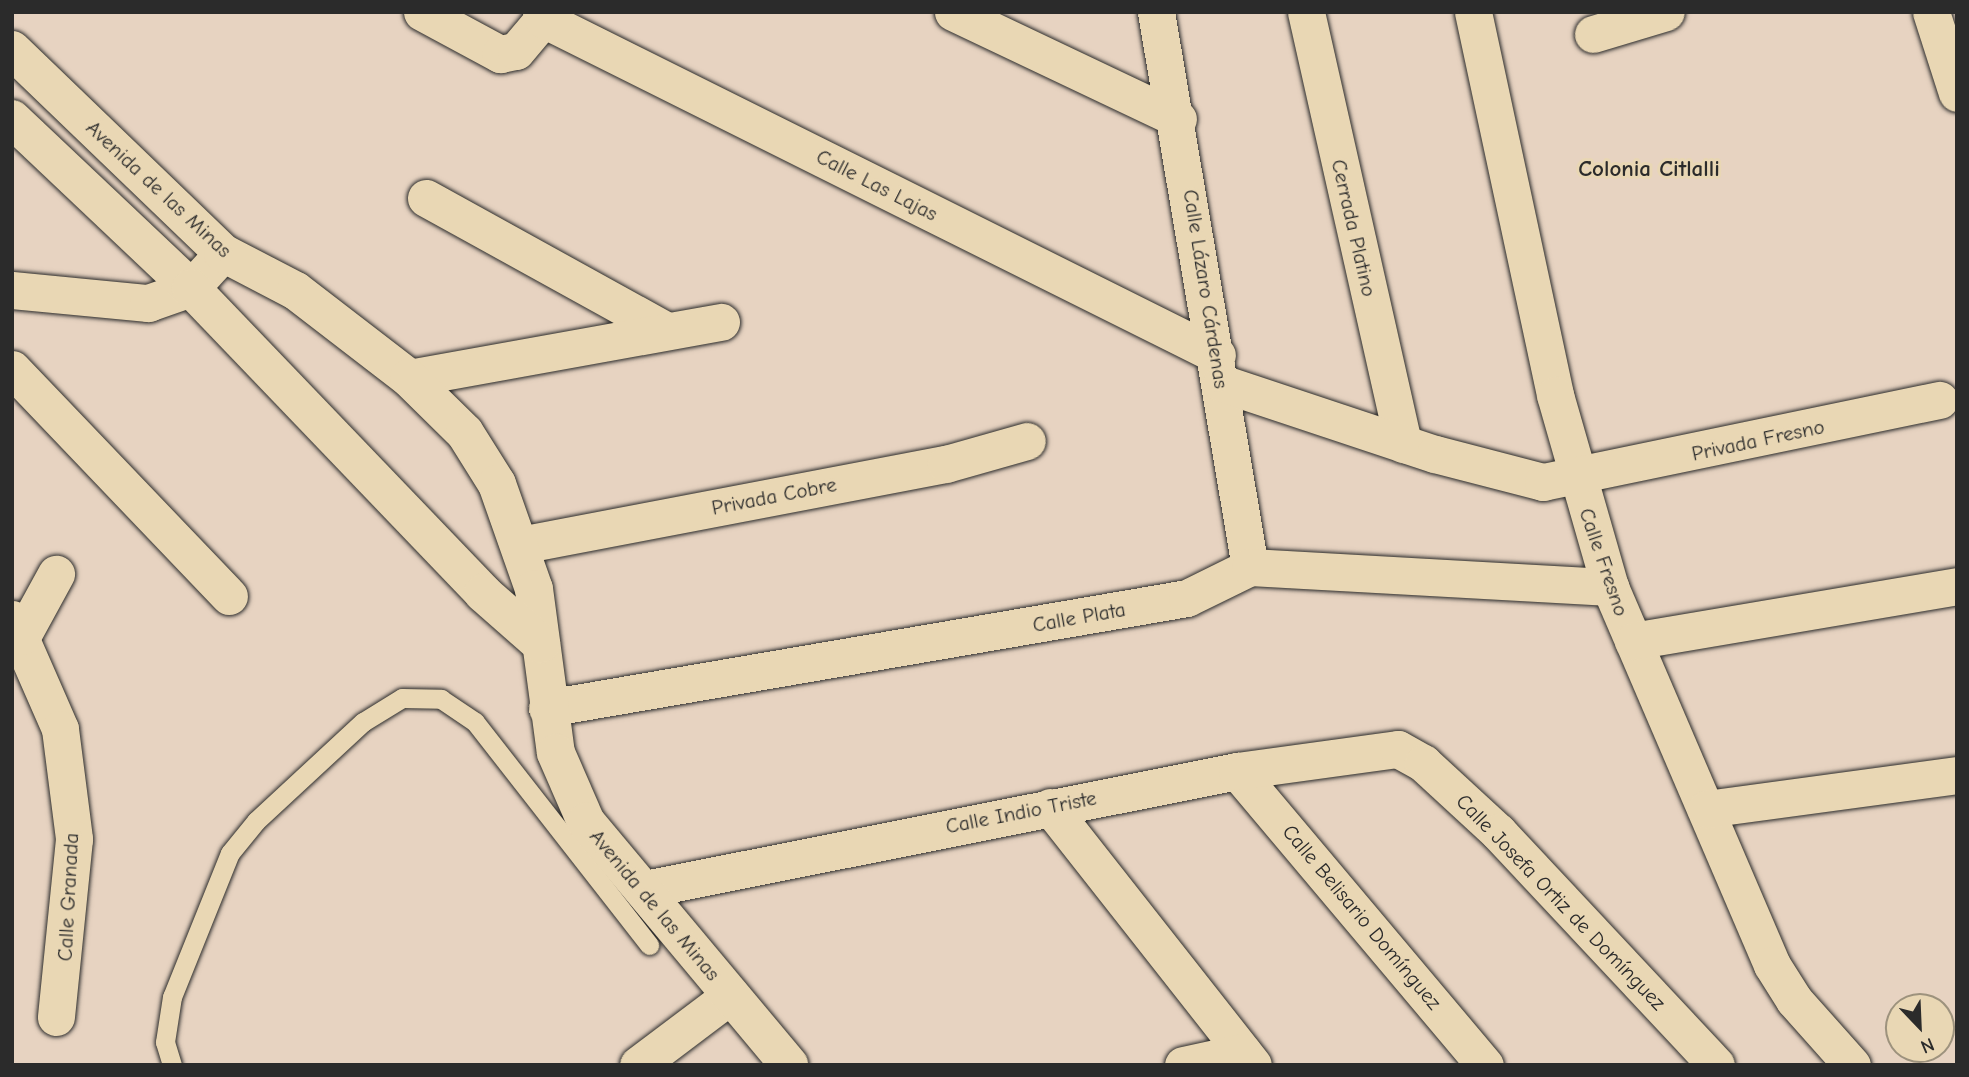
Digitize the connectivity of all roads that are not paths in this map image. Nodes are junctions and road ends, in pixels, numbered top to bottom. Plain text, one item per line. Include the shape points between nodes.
1 (422, 12) edge
2 (953, 12) edge
3 (1156, 12) edge
4 (1306, 12) edge
5 (1473, 12) edge
6 (1666, 12) edge
7 (1931, 12) edge
8 (542, 16) edge
9 (1593, 34) dead end
10 (12, 50) edge
11 (1957, 93) edge
12 (12, 119) edge
13 (1178, 119) junction
14 (426, 198) dead end
15 (223, 253) junction
16 (191, 288) junction
17 (12, 290) edge
18 (721, 322) dead end
19 (667, 331) junction
20 (12, 369) edge
21 (1219, 369) junction
22 (410, 377) junction
23 (1940, 400) dead end
24 (1027, 441) dead end
25 (1403, 444) junction
26 (1576, 479) junction
27 (520, 545) junction
28 (1250, 567) junction
29 (55, 573) dead end
30 (1957, 586) edge
31 (1610, 587) junction
32 (229, 596) dead end
33 (17, 628) edge
34 (1633, 641) junction
35 (541, 644) junction
36 (547, 708) junction
37 (1398, 749) joint
38 (1237, 771) junction
39 (1957, 775) edge
40 (1050, 807) junction
41 (1706, 809) junction
42 (645, 889) junction
43 (649, 946) dead end
44 (730, 995) junction
45 (56, 1017) dead end
46 (1248, 1058) edge
47 (172, 1065) edge
48 (638, 1065) edge
49 (789, 1065) edge
50 (1183, 1065) edge
51 (1485, 1065) edge
52 (1716, 1065) edge
53 (1853, 1065) edge

1 - 8 street via 500,54 516,51
2 - 13 street
3 - 13 street, Calle Lázaro Cárdenas
4 - 25 street, Cerrada Platino
5 - 26 street, Calle Fresno
6 - 9 street
7 - 11 street
8 - 21 street, Calle Las Lajas
10 - 15 street, Avenida de las Minas
12 - 16 street
13 - 21 street, Calle Lázaro Cárdenas
14 - 19 street
15 - 16 street
15 - 22 street, Avenida de las Minas via 296,291
16 - 17 street via 148,303
16 - 35 street via 483,593
18 - 19 street
19 - 22 street
20 - 32 street
21 - 25 street, Calle Las Lajas
21 - 28 street, Calle Lázaro Cárdenas
22 - 27 street, Avenida de las Minas via 465,433 497,484
23 - 26 street, Privada Fresno
24 - 27 street, Privada Cobre via 946,464
25 - 26 street, Calle Las Lajas via 1544,482
26 - 31 street, Calle Fresno
27 - 35 street, Avenida de las Minas
28 - 31 street, Calle Plata
28 - 36 street, Calle Plata via 1186,598
29 - 33 street
30 - 34 street
31 - 34 street, Calle Fresno
33 - 45 street, Calle Granada via 60,729 74,839
34 - 41 street, Calle Fresno
35 - 36 street, Avenida de las Minas
36 - 42 street, Avenida de las Minas via 556,753 586,821
37 - 38 street, Calle Indio Triste
37 - 52 street, Calle Josefa Ortiz de Domínguez via 1423,762 1498,832
38 - 40 street, Calle Indio Triste
38 - 51 street, Calle Belisario Domínguez
39 - 41 street
40 - 42 street, Calle Indio Triste
40 - 46 street
41 - 53 street, Calle Fresno via 1772,965 1794,1000
42 - 44 street, Avenida de las Minas
43 - 47 lane via 475,722 442,699 402,698 363,722 256,821 230,853 172,997 165,1042
44 - 48 street
44 - 49 street, Avenida de las Minas
46 - 50 street

